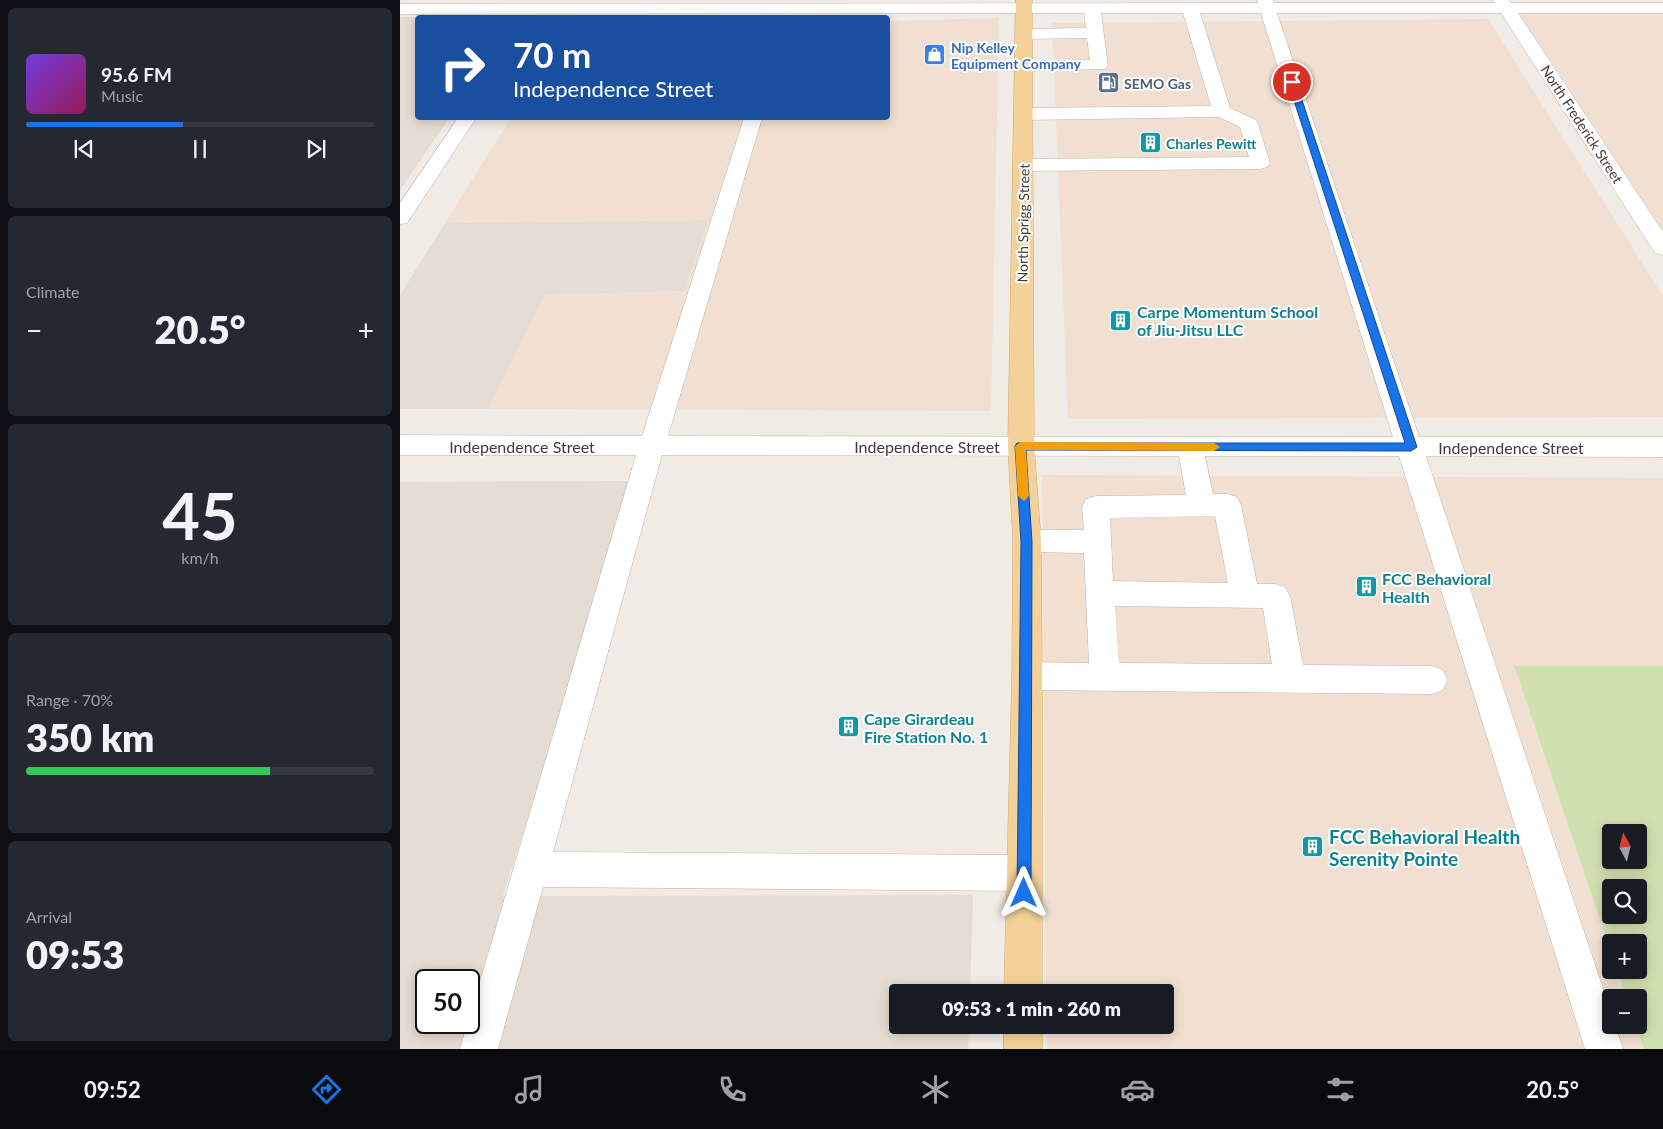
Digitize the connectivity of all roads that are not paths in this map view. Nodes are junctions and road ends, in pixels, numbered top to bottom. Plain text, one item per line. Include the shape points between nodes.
1 (1267, 4) edge
2 (1503, 4) edge
3 (1024, 5) edge
4 (1663, 8) edge
5 (400, 9) edge
6 (539, 9) edge
7 (786, 9) edge
8 (1190, 9) junction
9 (1092, 10) junction
10 (1095, 33) junction
11 (1024, 34) junction
12 (1054, 34) junction
13 (1024, 66) junction
14 (1057, 66) junction
15 (1222, 111) junction
16 (1024, 114) junction
17 (466, 120) edge
18 (752, 120) edge
19 (1023, 165) junction
20 (400, 218) edge
21 (1662, 245) edge
22 (400, 445) edge
23 (652, 446) junction
24 (1021, 446) junction
25 (1663, 446) edge
26 (1190, 447) junction
27 (1411, 447) junction
28 (1202, 505) junction
29 (1027, 542) junction
30 (1098, 542) junction
31 (1099, 593) junction
32 (1245, 596) junction
33 (1027, 676) junction
34 (1105, 677) junction
35 (1290, 678) junction
36 (1432, 680) dead end
37 (531, 869) junction
38 (1024, 873) junction
39 (1023, 984) edge
40 (1023, 1034) edge
41 (479, 1049) edge
42 (1023, 1049) edge
43 (1604, 1049) edge

1 - 2 street
1 - 8 street
1 - 27 street
2 - 4 street
2 - 21 street, North Frederick Street
3 - 7 street
3 - 9 street
3 - 11 main road, North Sprigg Street
5 - 6 street
6 - 7 street
8 - 9 street
8 - 15 street
9 - 10 street
10 - 12 street
10 - 14 street via 1099,65
11 - 12 street
11 - 13 main road, North Sprigg Street
12 - 14 street
13 - 14 street
13 - 16 main road, North Sprigg Street
15 - 16 street
15 - 19 street via 1249,124 1260,163
16 - 19 main road, North Sprigg Street
17 - 20 street
18 - 23 street
19 - 24 main road, North Sprigg Street
22 - 23 street, Independence Street
23 - 24 street, Independence Street
23 - 37 street
24 - 26 street, Independence Street
24 - 29 main road, North Sprigg Street
25 - 27 street, Independence Street
26 - 27 street, Independence Street
26 - 28 street
27 - 43 street
28 - 30 street via 1096,507
28 - 32 street via 1227,505
29 - 30 street
29 - 33 main road, North Sprigg Street
30 - 31 street
31 - 32 street
31 - 34 street
32 - 35 street via 1275,596
33 - 34 street
33 - 38 main road, North Sprigg Street
34 - 35 street
35 - 36 street
37 - 38 street
37 - 41 street
38 - 39 main road, North Sprigg Street
40 - 42 main road

